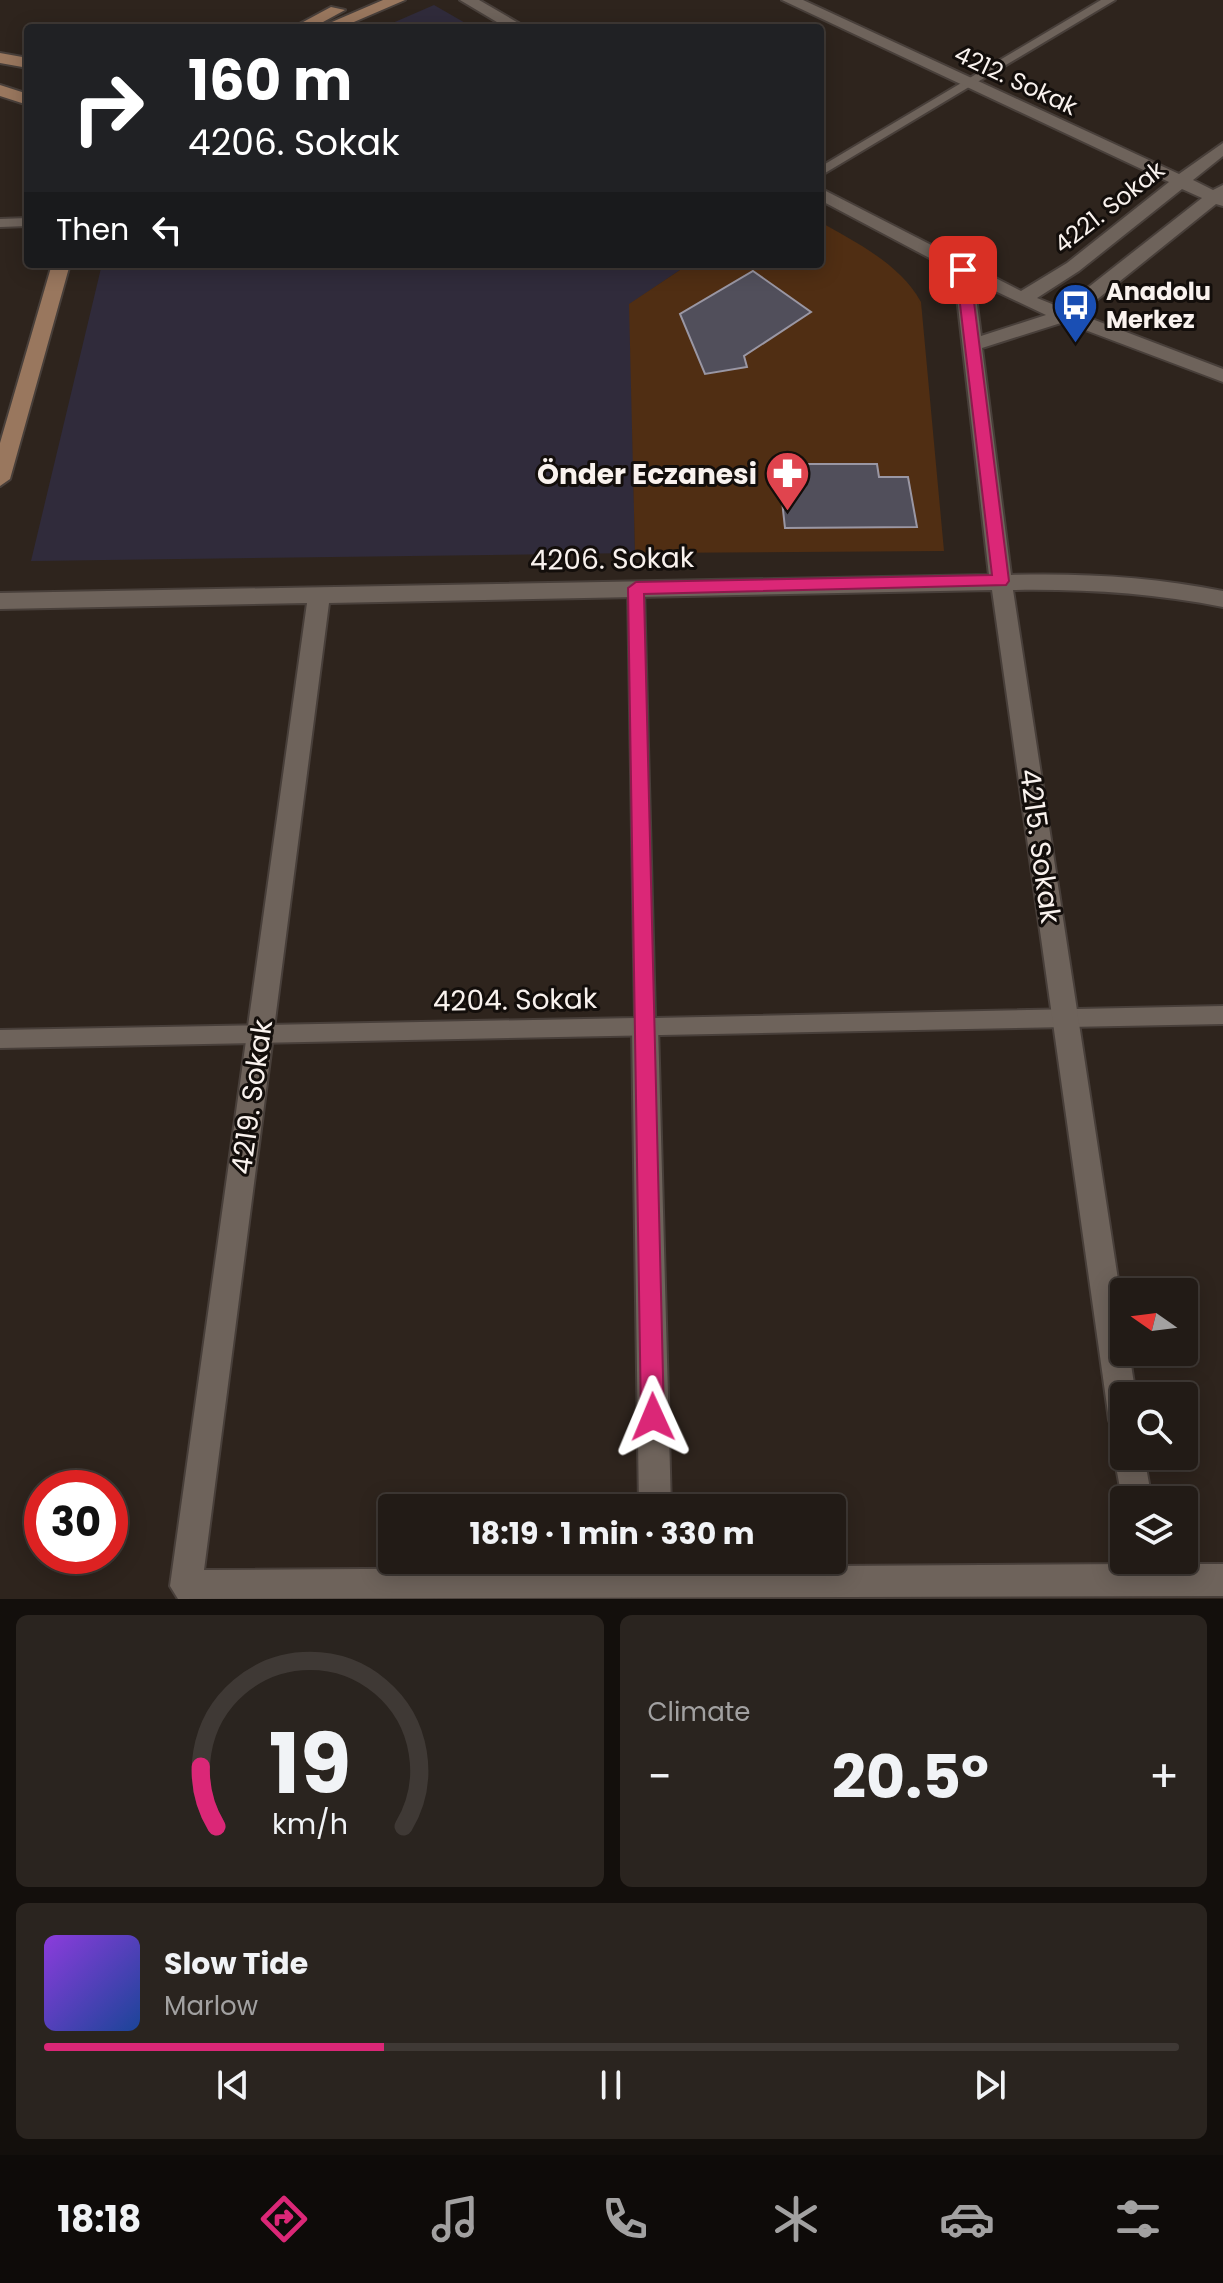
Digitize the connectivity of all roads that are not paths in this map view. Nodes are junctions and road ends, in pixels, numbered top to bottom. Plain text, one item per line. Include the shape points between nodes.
1 (357, 0) edge
2 (397, 0) edge
3 (468, 0) edge
4 (790, 0) edge
5 (1109, 0) edge
6 (308, 24) edge
7 (336, 24) edge
8 (512, 24) edge
9 (0, 58) edge
10 (24, 62) edge
11 (967, 84) junction
12 (0, 90) edge
13 (24, 99) edge
14 (1223, 148) edge
15 (824, 170) edge
16 (1179, 183) junction
17 (824, 195) edge
18 (1220, 196) edge
19 (24, 222) edge
20 (0, 223) edge
21 (60, 268) edge
22 (963, 270) junction
23 (1022, 299) junction
24 (1063, 316) junction
25 (972, 345) junction
26 (1223, 376) edge
27 (0, 479) edge
28 (1001, 581) junction
29 (636, 588) junction
30 (319, 595) junction
31 (1223, 599) edge
32 (0, 601) edge
33 (1223, 1015) edge
34 (1064, 1016) junction
35 (645, 1025) junction
36 (260, 1034) junction
37 (0, 1039) edge
38 (1118, 1382) edge
39 (655, 1494) edge
40 (609, 1574) edge
41 (779, 1574) edge
42 (1148, 1580) edge
43 (1223, 1580) edge
44 (186, 1592) edge

1 - 6 main road
2 - 7 main road
3 - 8 street
4 - 11 street, 4212. Sokak
5 - 11 lane
9 - 10 main road
11 - 15 lane
11 - 16 street, 4212. Sokak
12 - 13 main road
14 - 16 street, 4221. Sokak
16 - 18 street, 4212. Sokak
16 - 23 street, 4221. Sokak via 1073,267
17 - 22 street
18 - 24 street
19 - 20 lane
21 - 27 main road
22 - 23 street
22 - 25 street, 4215. Sokak
23 - 24 street
24 - 25 street
24 - 26 street
25 - 28 street, 4215. Sokak
28 - 29 street, 4206. Sokak
28 - 31 street, 4206. Sokak via 1121,582
28 - 34 street, 4215. Sokak
29 - 30 street, 4206. Sokak
29 - 35 lane
30 - 32 street, 4206. Sokak
30 - 36 street, 4219. Sokak
33 - 34 lane, 4204. Sokak
34 - 35 lane, 4204. Sokak
34 - 38 street, 4215. Sokak
35 - 36 lane, 4204. Sokak
35 - 39 street
36 - 37 lane, 4204. Sokak
36 - 44 street, 4219. Sokak
40 - 44 street
41 - 42 street
42 - 43 street

